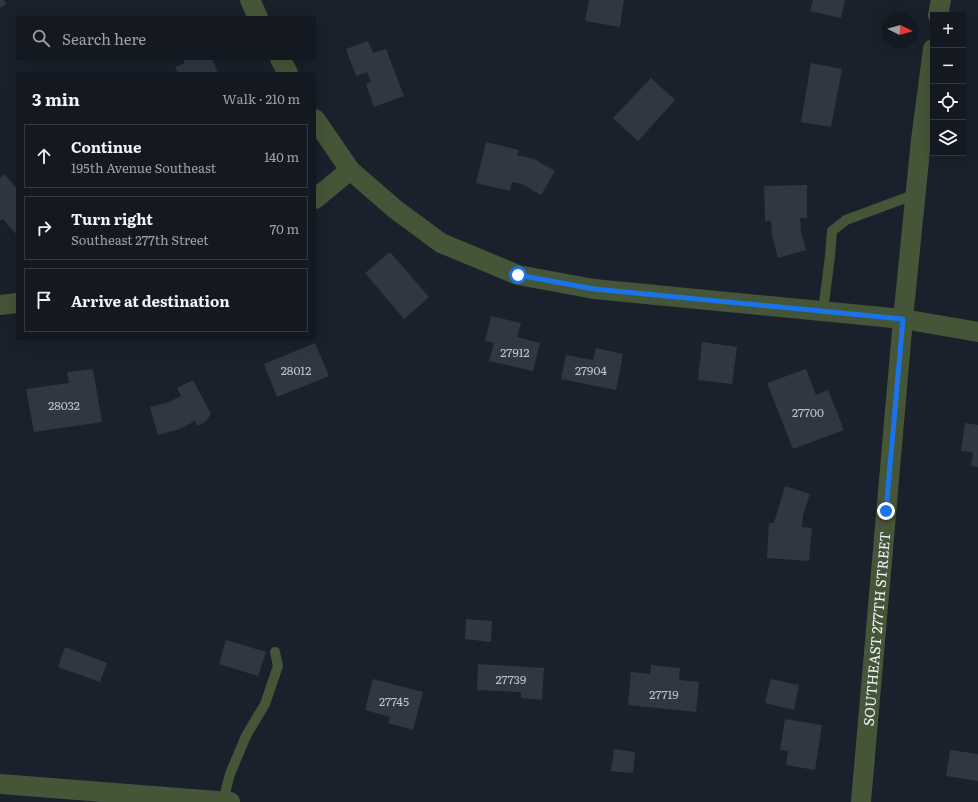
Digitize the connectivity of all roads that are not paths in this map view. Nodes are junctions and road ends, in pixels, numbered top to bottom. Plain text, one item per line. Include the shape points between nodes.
1 (250, 0) edge
2 (941, 0) edge
3 (939, 12) edge
4 (258, 16) edge
5 (281, 60) edge
6 (287, 72) edge
7 (930, 72) edge
8 (316, 120) edge
9 (350, 170) junction
10 (916, 194) junction
11 (316, 198) edge
12 (16, 303) edge
13 (0, 305) edge
14 (823, 311) junction
15 (903, 319) junction
16 (978, 332) edge
17 (275, 652) dead end
18 (0, 784) edge
19 (84, 796) edge
20 (226, 802) edge
21 (861, 802) edge

1 - 4 street
2 - 3 street
5 - 6 street
7 - 10 street, SOUTHEAST 277TH STREET
8 - 9 street
9 - 11 street
9 - 14 street via 395,209 441,243 518,275 594,289
10 - 14 lane via 846,220 832,231
10 - 15 street, SOUTHEAST 277TH STREET
12 - 13 street
14 - 15 street
15 - 16 street
15 - 21 street, SOUTHEAST 277TH STREET
17 - 20 lane via 278,666 264,704 246,736 230,774
18 - 19 street
19 - 20 street

